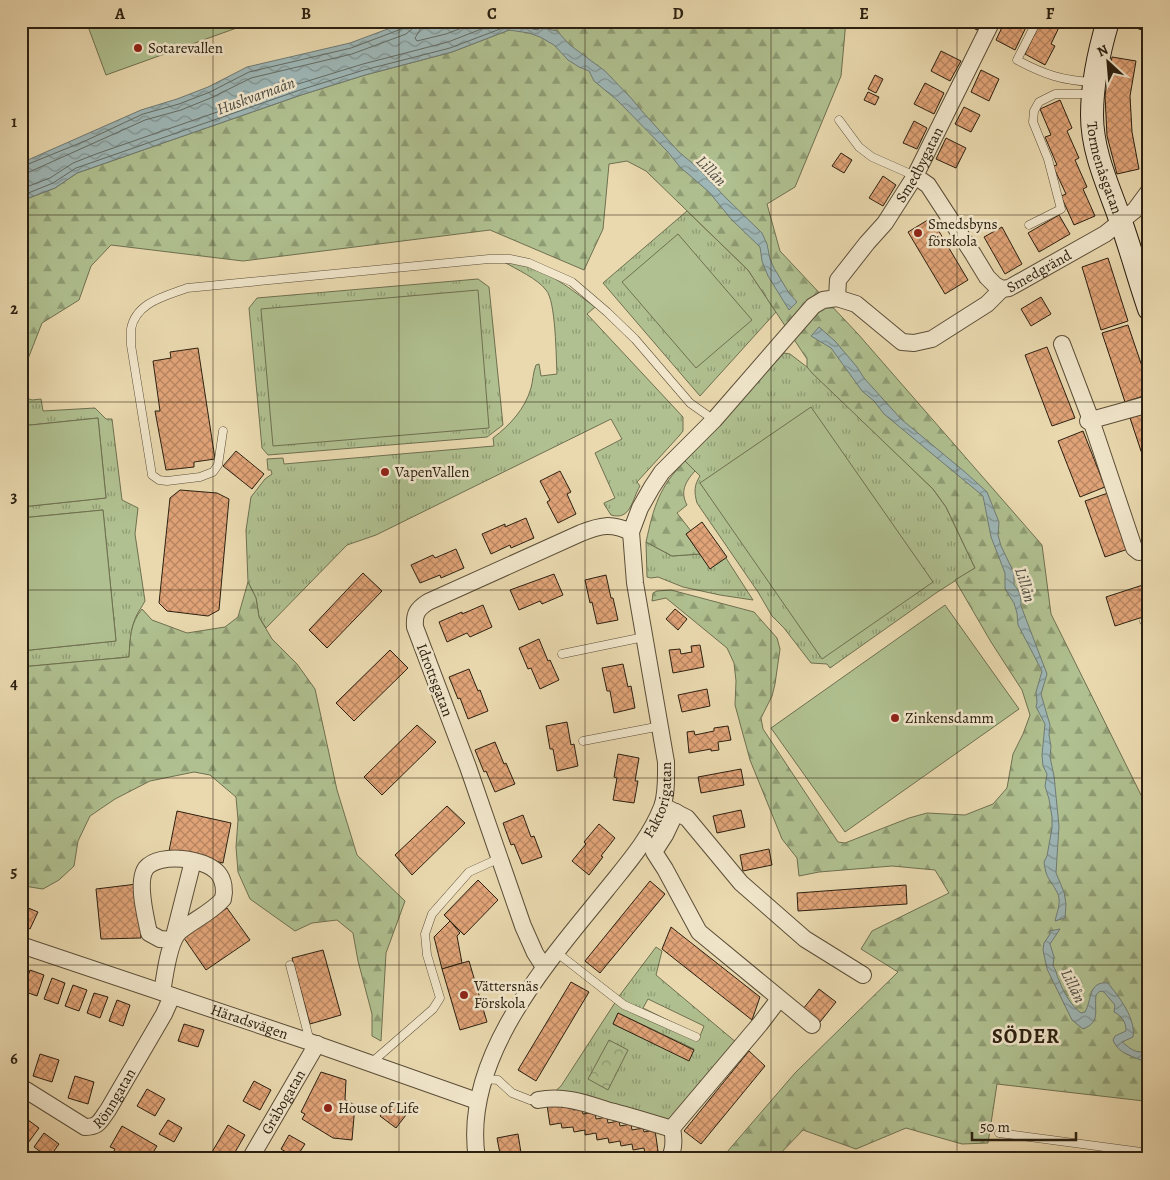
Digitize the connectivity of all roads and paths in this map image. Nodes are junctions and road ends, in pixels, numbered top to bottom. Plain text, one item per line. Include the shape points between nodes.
1 (992, 21) edge
2 (1037, 21) edge
3 (1108, 21) edge
4 (1094, 88) junction
5 (839, 120) dead end
6 (915, 176) junction
7 (1149, 191) edge
8 (1121, 222) junction
9 (1029, 225) dead end
10 (1002, 288) junction
11 (837, 298) junction
12 (1149, 309) edge
13 (1062, 344) dead end
14 (1149, 404) edge
15 (714, 420) junction
16 (1090, 421) junction
17 (223, 432) dead end
18 (631, 532) junction
19 (1149, 550) edge
20 (644, 637) junction
21 (562, 654) dead end
22 (661, 726) junction
23 (583, 741) dead end
24 (669, 809) junction
25 (500, 858) junction
26 (193, 861) junction
27 (173, 940) junction
28 (21, 946) edge
29 (556, 952) junction
30 (290, 965) dead end
31 (544, 967) junction
32 (863, 975) dead end
33 (167, 994) junction
34 (779, 999) junction
35 (812, 1025) dead end
36 (696, 1037) dead end
37 (313, 1043) junction
38 (371, 1063) junction
39 (484, 1079) junction
40 (21, 1087) edge
41 (538, 1100) joint
42 (478, 1101) junction
43 (672, 1128) junction
44 (999, 1133) dead end
45 (1149, 1153) edge
46 (250, 1159) edge
47 (477, 1159) edge
48 (669, 1159) edge

1 - 6 street, Smedbygatan
2 - 4 lane via 1017,60 1041,73
3 - 4 street, Tormenåsgatan
4 - 8 street, Tormenåsgatan via 1095,144
4 - 9 lane via 1054,94 1039,102 1034,111 1033,122 1048,159 1061,209
5 - 6 lane via 859,148
6 - 10 street, Smedgränd via 928,185 986,277
6 - 11 street, Smedbygatan via 885,223 838,280
7 - 8 street, Smedgränd
8 - 10 street, Smedgränd via 1010,288
8 - 12 street, Tormenåsgatan
10 - 11 street via 987,304 932,339 914,343 902,342 856,304
11 - 15 street via 823,300 813,306
13 - 16 street
14 - 16 street
15 - 17 lane via 690,403 635,339 572,282 529,263 489,259 187,288 142,308 131,329 131,345 152,475 167,481 213,472 218,464
15 - 18 street, Faktorigatan via 662,472 640,508
16 - 19 street via 1134,548 1139,552
18 - 20 street, Faktorigatan
18 - 25 street, Idrottsgatan via 608,525 598,526 428,602 418,608 414,617 415,628
20 - 21 lane
20 - 22 street, Faktorigatan
22 - 23 lane
22 - 24 street, Faktorigatan
24 - 29 street, Faktorigatan
24 - 32 street via 687,818 741,883 772,911 805,939
24 - 34 street via 665,835 654,852 699,932
25 - 31 street, Idrottsgatan via 523,926
25 - 38 lane via 469,872 432,914 425,934 427,955 440,998 433,1009
26 - 27 street, Rönngatan
26 - 27 street via 209,866 218,874 223,884 224,899
26 - 27 street via 174,858 156,862 146,868 142,879 149,933 160,939
27 - 33 street, Rönngatan
28 - 33 street, Häradsvägen
29 - 31 street, Faktorigatan
29 - 36 lane via 624,1005
30 - 37 lane
31 - 39 street, Faktorigatan via 514,1013
33 - 37 street, Häradsvägen
33 - 40 street, Rönngatan via 164,1014 108,1110 93,1127 85,1127
34 - 35 street
34 - 43 street
37 - 38 street, Häradsvägen
37 - 46 street, Gråbogatan
38 - 42 street, Häradsvägen
39 - 41 lane via 498,1080 512,1093
39 - 42 street, Faktorigatan
41 - 43 street via 552,1098 582,1102
42 - 47 street, Faktorigatan via 474,1130
43 - 48 street via 674,1143
44 - 45 lane

